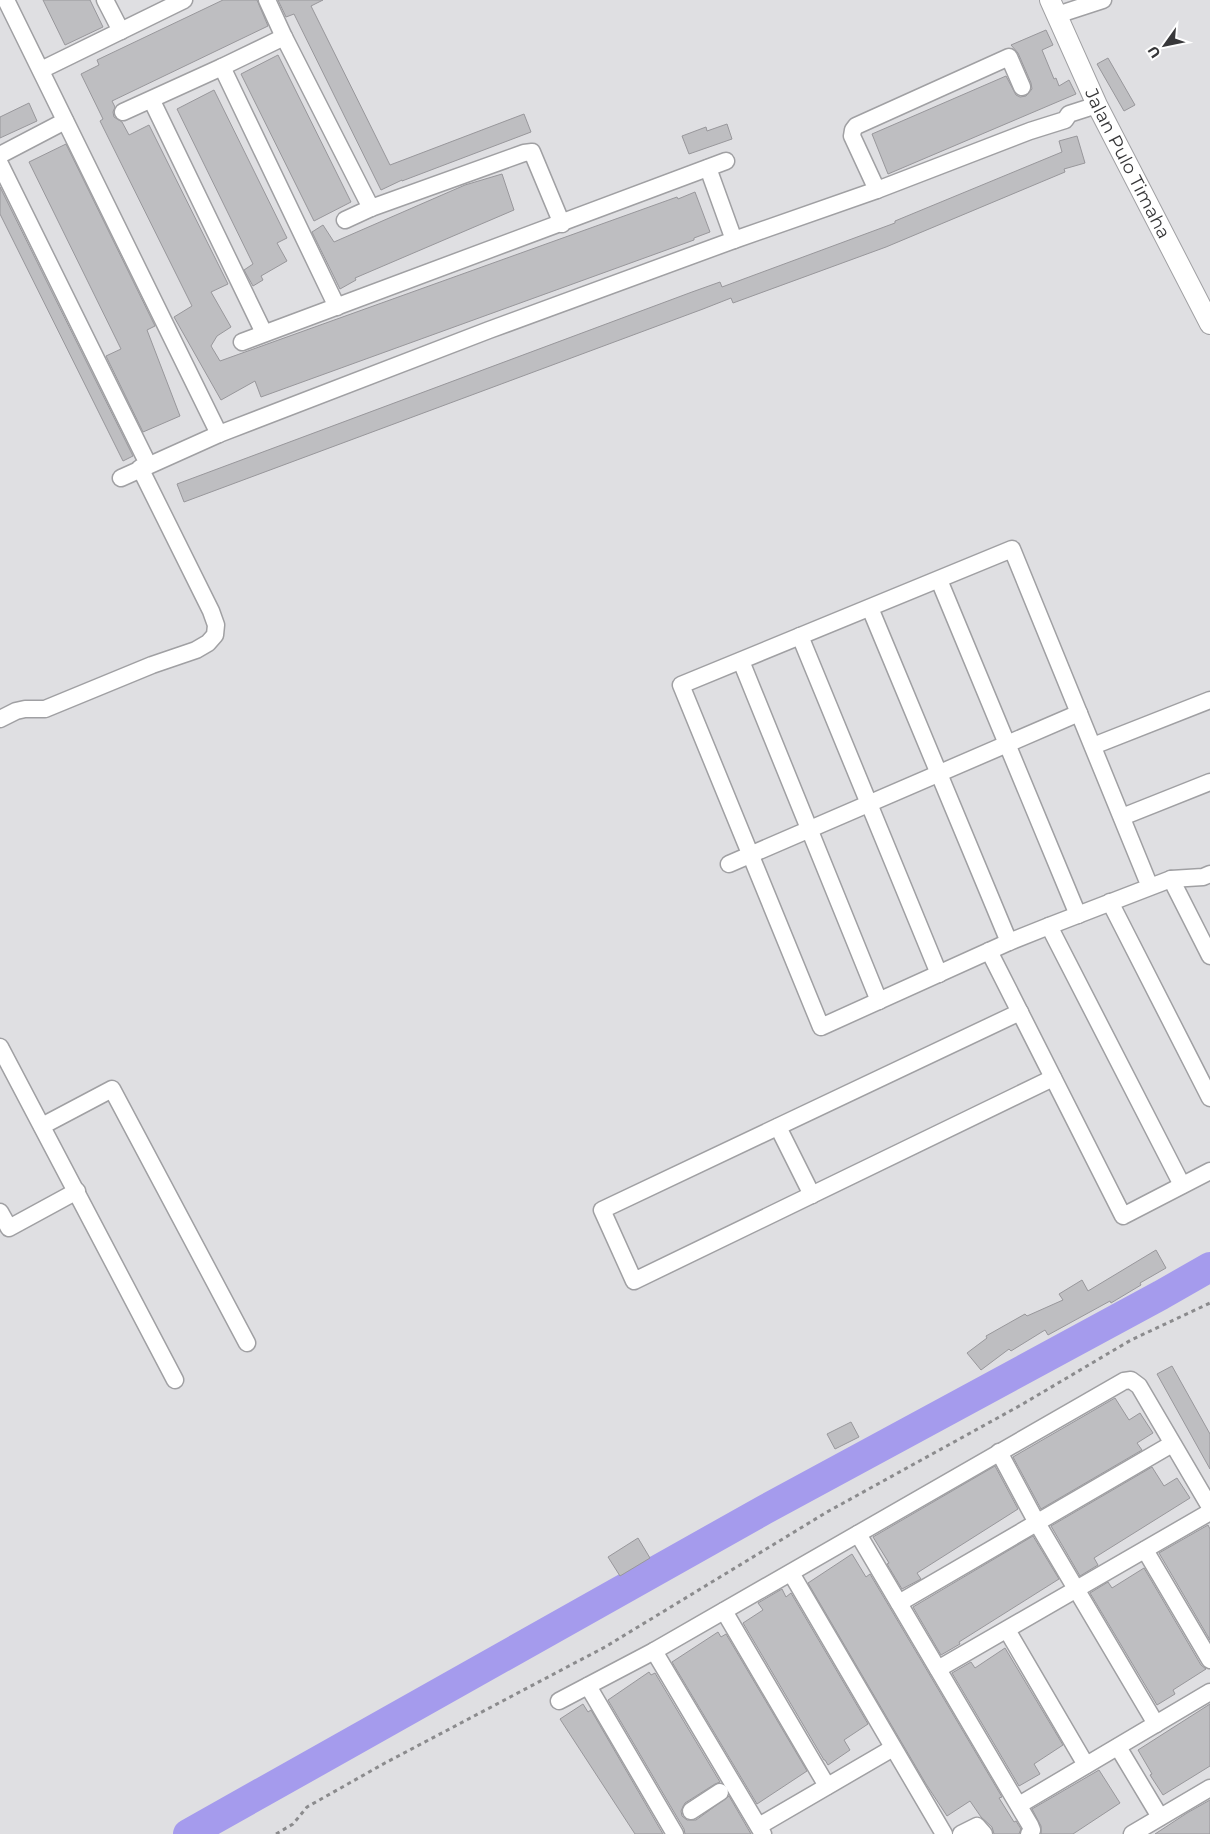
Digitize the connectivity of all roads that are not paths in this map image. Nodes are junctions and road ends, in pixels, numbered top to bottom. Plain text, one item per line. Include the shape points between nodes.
1 (6, 0) edge
2 (105, 0) edge
3 (184, 0) edge
4 (268, 0) edge
5 (1103, 0) edge
6 (1053, 7) edge
7 (121, 31) junction
8 (284, 37) junction
9 (222, 68) junction
10 (41, 70) junction
11 (1022, 87) dead end
12 (152, 101) junction
13 (1099, 110) junction
14 (124, 112) dead end
15 (65, 121) junction
16 (0, 154) edge
17 (726, 161) dead end
18 (0, 164) edge
19 (708, 168) junction
20 (877, 190) junction
21 (371, 208) junction
22 (345, 220) dead end
23 (562, 224) junction
24 (734, 240) junction
25 (337, 307) junction
26 (1210, 324) edge
27 (264, 333) junction
28 (242, 342) dead end
29 (220, 434) junction
30 (144, 466) junction
31 (121, 478) dead end
32 (939, 580) junction
33 (870, 608) junction
34 (800, 636) junction
35 (740, 661) junction
36 (1210, 700) edge
37 (1079, 713) junction
38 (0, 719) edge
39 (1007, 744) junction
40 (1093, 746) junction
41 (939, 774) junction
42 (1210, 782) edge
43 (869, 803) junction
44 (1122, 817) junction
45 (809, 829) junction
46 (750, 854) junction
47 (729, 864) dead end
48 (1210, 874) edge
49 (1171, 879) junction
50 (1150, 886) junction
51 (1110, 902) junction
52 (1078, 915) junction
53 (1050, 926) junction
54 (1009, 942) junction
55 (989, 951) junction
56 (1210, 956) edge
57 (939, 974) junction
58 (879, 1001) junction
59 (1020, 1012) junction
60 (0, 1047) edge
61 (1053, 1078) junction
62 (1210, 1098) edge
63 (42, 1126) junction
64 (778, 1127) junction
65 (1210, 1170) edge
66 (1182, 1185) junction
67 (77, 1191) junction
68 (812, 1195) junction
69 (0, 1212) edge
70 (247, 1343) dead end
71 (175, 1380) dead end
72 (1172, 1444) junction
73 (1000, 1452) junction
74 (1210, 1507) edge
75 (1210, 1512) edge
76 (1037, 1523) junction
77 (858, 1534) junction
78 (1145, 1550) junction
79 (791, 1573) junction
80 (1077, 1589) junction
81 (899, 1604) junction
82 (724, 1611) junction
83 (1007, 1630) junction
84 (654, 1651) junction
85 (1210, 1660) edge
86 (938, 1670) junction
87 (588, 1686) junction
88 (1210, 1692) edge
89 (559, 1701) dead end
90 (1156, 1724) junction
91 (1118, 1746) junction
92 (893, 1748) junction
93 (1086, 1765) junction
94 (827, 1786) junction
95 (728, 1787) junction
96 (1210, 1788) edge
97 (1019, 1805) junction
98 (690, 1810) dead end
99 (1160, 1818) junction
100 (761, 1830) edge
101 (675, 1834) edge
102 (944, 1834) edge
103 (961, 1834) edge
104 (984, 1834) edge
105 (1029, 1834) edge
106 (1132, 1834) edge

1 - 10 street
2 - 7 street
3 - 7 street
4 - 8 street
5 - 6 street
6 - 13 street, Jalan Pulo Timaha
7 - 10 street
8 - 9 street
8 - 21 street
9 - 12 street
9 - 25 street
10 - 15 street
11 - 20 street via 1008,57 856,126 852,136
12 - 14 street
12 - 27 street
13 - 20 street via 1070,114 1065,120
13 - 26 street, Jalan Pulo Timaha
15 - 16 street
15 - 29 street
17 - 19 street
18 - 30 street
19 - 23 street
19 - 24 street
20 - 24 street
21 - 22 street
21 - 23 street via 532,152
23 - 25 street
24 - 29 street
25 - 27 street
27 - 28 street
29 - 30 street
30 - 31 street
30 - 38 street via 211,610 216,625 214,635 196,650 45,709 25,709
32 - 33 street
32 - 37 street via 1012,549
32 - 39 street
33 - 34 street
33 - 41 street
34 - 35 street
34 - 43 street
35 - 45 street
35 - 46 street via 681,685
36 - 40 street
37 - 39 street
37 - 40 street
39 - 41 street
39 - 52 street
40 - 44 street
41 - 43 street
41 - 54 street
42 - 44 street
43 - 45 street
43 - 57 street
44 - 50 street
45 - 46 street
45 - 58 street
46 - 47 street
46 - 58 street via 821,1027
48 - 49 street
49 - 50 street
49 - 56 street
50 - 51 street
51 - 52 street
51 - 62 street
52 - 53 street
53 - 54 street
53 - 66 street
54 - 55 street
55 - 57 street
55 - 59 street
57 - 58 street
59 - 61 street
59 - 64 street
60 - 63 street
61 - 66 street via 1123,1216
61 - 68 street
63 - 67 street
63 - 70 street via 112,1089
64 - 68 street
64 - 68 street via 602,1210 634,1281
65 - 66 street
67 - 69 street via 9,1228
67 - 71 street
72 - 73 street via 1139,1386 1131,1380
72 - 74 street
72 - 76 street
73 - 76 street
73 - 77 street
75 - 78 street
76 - 80 street
76 - 81 street
77 - 79 street
77 - 81 street
78 - 80 street
78 - 85 street
79 - 82 street
79 - 92 street
80 - 83 street
80 - 90 street
81 - 86 street
82 - 84 street
82 - 94 street
83 - 86 street
83 - 93 street
84 - 87 street
84 - 95 street
86 - 97 street
87 - 89 street
87 - 101 street
88 - 90 street
90 - 91 street
91 - 93 street
91 - 99 street
92 - 94 street
92 - 102 street
93 - 97 street
94 - 100 street
95 - 98 street
95 - 100 street
96 - 99 street
97 - 105 street via 1032,1830
99 - 106 street
103 - 104 street via 977,1826

